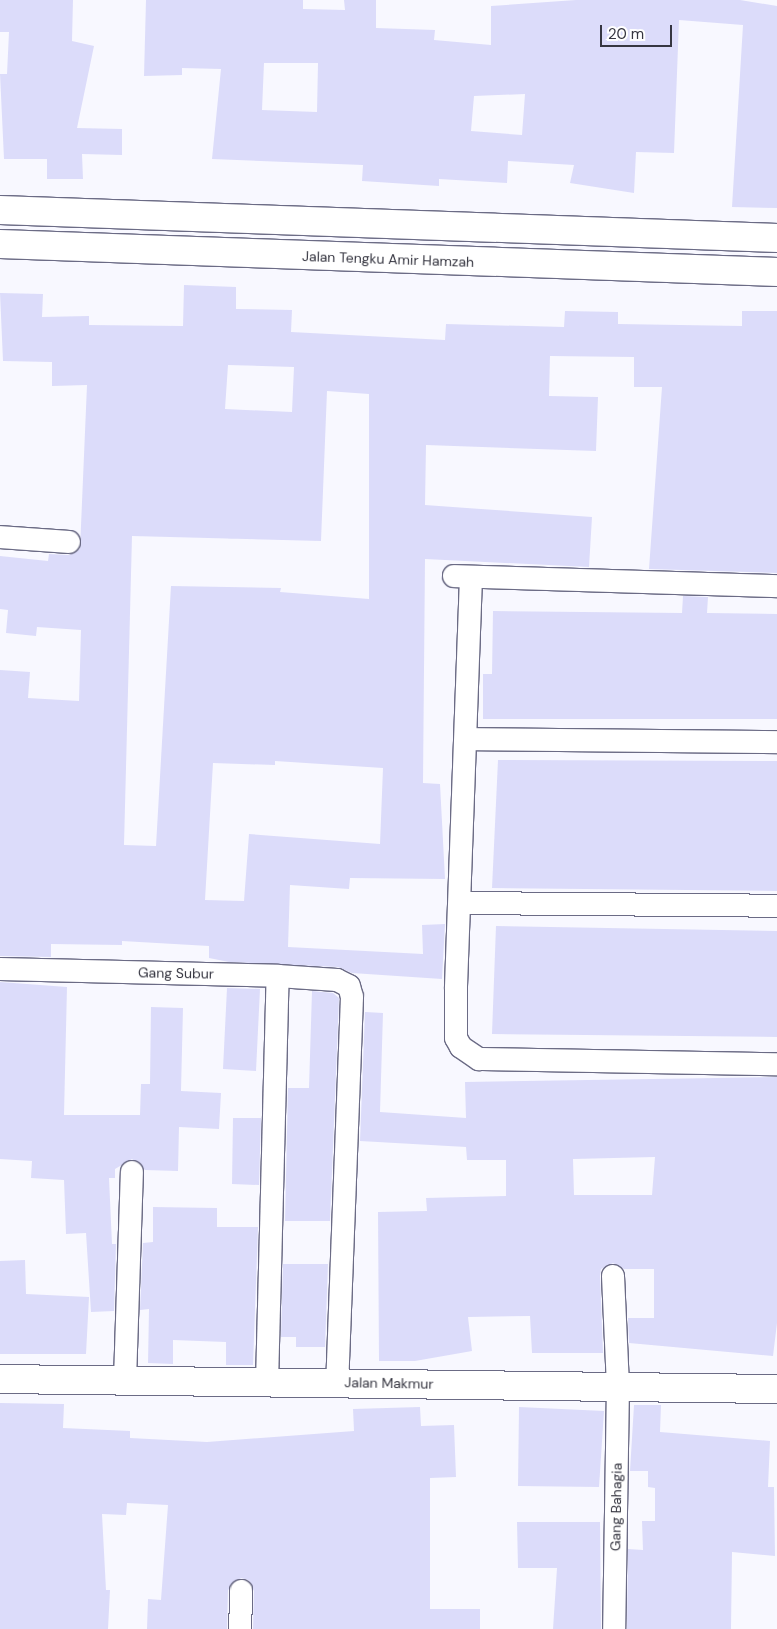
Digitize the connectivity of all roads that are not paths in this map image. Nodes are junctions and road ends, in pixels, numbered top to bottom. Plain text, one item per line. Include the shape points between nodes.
1 (0, 210) edge
2 (663, 234) junction
3 (777, 238) edge
4 (0, 244) edge
5 (661, 268) junction
6 (777, 272) edge
7 (0, 537) edge
8 (69, 542) dead end
9 (777, 586) edge
10 (468, 739) junction
11 (777, 742) edge
12 (462, 903) junction
13 (777, 906) edge
14 (0, 969) edge
15 (278, 976) junction
16 (777, 1064) edge
17 (132, 1172) dead end
18 (612, 1276) dead end
19 (0, 1379) edge
20 (125, 1380) junction
21 (337, 1382) junction
22 (267, 1383) junction
23 (618, 1385) junction
24 (777, 1389) edge
25 (241, 1591) dead end
26 (240, 1629) edge
27 (614, 1629) edge

1 - 2 main road
2 - 3 main road
2 - 5 main road
4 - 5 main road, Jalan Tengku Amir Hamzah
5 - 6 main road, Jalan Tengku Amir Hamzah
7 - 8 street
9 - 10 street via 462,577
10 - 11 street
10 - 12 street
12 - 13 street
12 - 16 street via 456,1038 472,1058
14 - 15 street, Gang Subur
15 - 21 street, Gang Subur via 337,980 349,986
15 - 22 street
17 - 20 street
18 - 23 street, Gang Bahagia
19 - 20 main road, Jalan Makmur
20 - 22 main road, Jalan Makmur
21 - 22 main road, Jalan Makmur
21 - 23 main road, Jalan Makmur
23 - 24 main road, Jalan Makmur
23 - 27 street, Gang Bahagia
25 - 26 street

